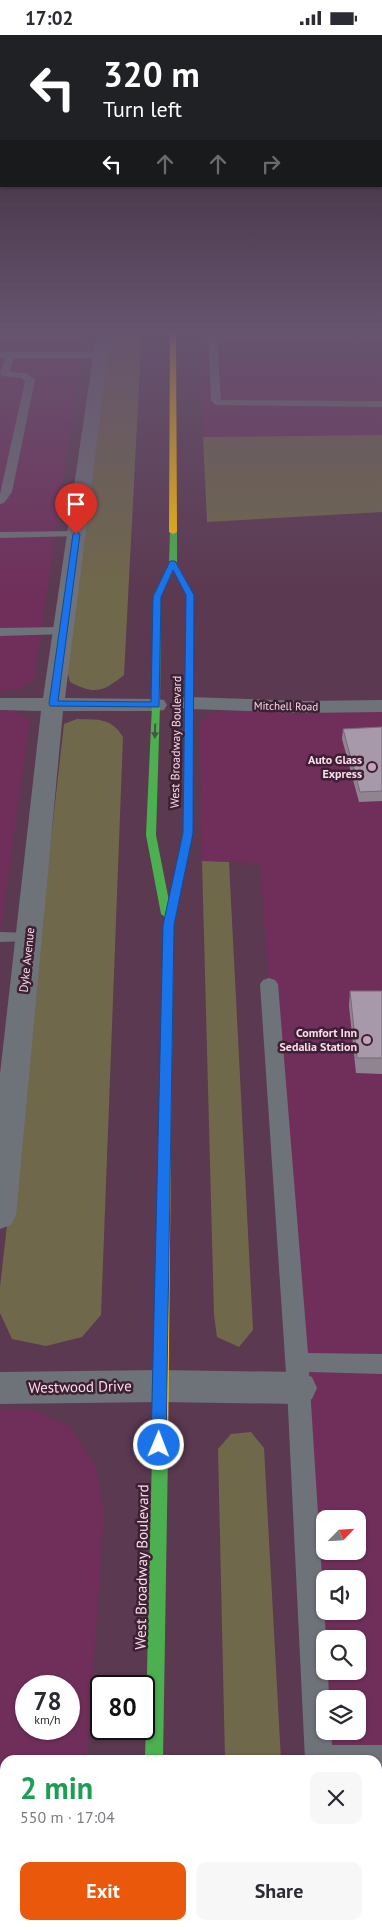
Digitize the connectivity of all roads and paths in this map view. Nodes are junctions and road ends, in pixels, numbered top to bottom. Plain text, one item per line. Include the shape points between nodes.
1 (22, 417) edge
2 (92, 417) edge
3 (173, 417) edge
4 (0, 501) edge
5 (76, 534) junction
6 (0, 535) edge
7 (173, 563) junction
8 (64, 631) junction
9 (0, 632) edge
10 (190, 703) junction
11 (0, 704) edge
12 (54, 704) junction
13 (156, 705) junction
14 (382, 706) edge
15 (168, 925) junction
16 (0, 937) edge
17 (29, 937) junction
18 (269, 984) dead end
19 (0, 1216) edge
20 (382, 1364) edge
21 (298, 1375) junction
22 (160, 1386) junction
23 (0, 1388) edge
24 (154, 1755) edge
25 (319, 1755) edge

1 - 4 lane via 7,492
2 - 5 street, Dyke Avenue
3 - 7 highway, West Broadway Boulevard
5 - 6 lane
5 - 8 street, Dyke Avenue
7 - 10 highway, West Broadway Boulevard via 190,595
7 - 13 highway, West Broadway Boulevard via 157,597
8 - 9 lane
8 - 12 street, Dyke Avenue
10 - 14 street, Mitchell Road
10 - 15 highway, West Broadway Boulevard via 188,833
11 - 12 street
12 - 13 street
12 - 17 street, Dyke Avenue
13 -> 15 highway, West Broadway Boulevard via 150,835
15 - 22 highway, West Broadway Boulevard
16 - 17 lane
17 - 19 street, Dyke Avenue
18 - 21 lane
20 - 21 lane
21 - 22 street, Westwood Drive
21 - 25 lane
22 - 23 street, Westwood Drive
22 - 24 highway, West Broadway Boulevard

